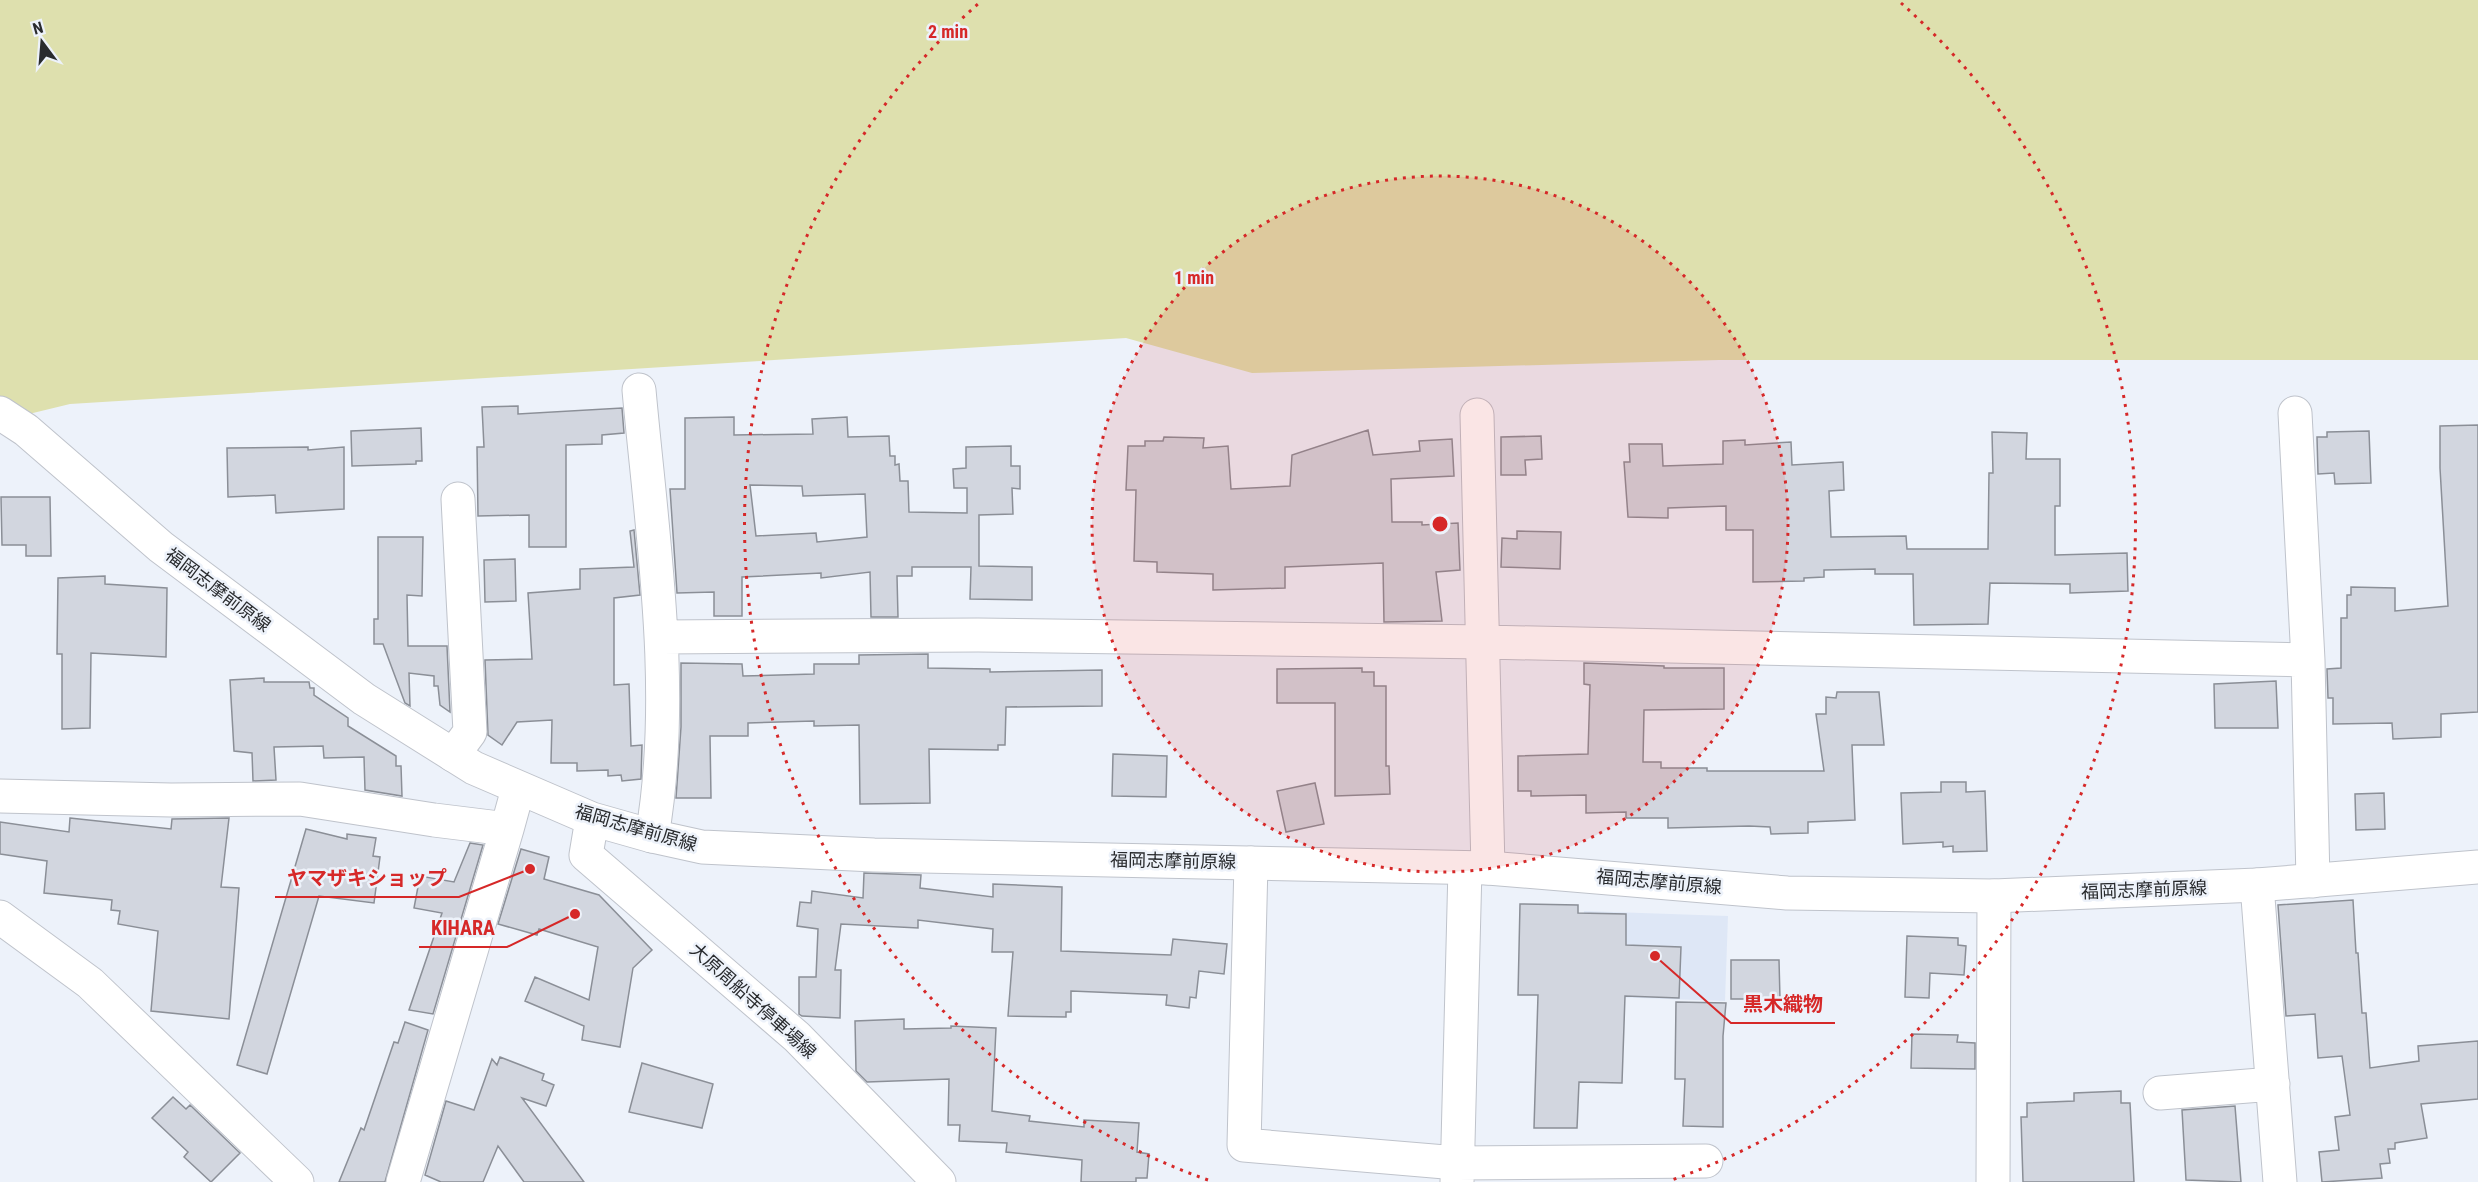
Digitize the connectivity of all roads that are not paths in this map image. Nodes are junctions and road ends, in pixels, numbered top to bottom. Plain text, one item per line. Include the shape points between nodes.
1 (639, 390) dead end
2 (0, 413) edge
3 (2295, 413) dead end
4 (1477, 415) dead end
5 (458, 499) dead end
6 (662, 637) junction
7 (1485, 642) junction
8 (2308, 660) junction
9 (453, 755) junction
10 (518, 789) junction
11 (0, 796) edge
12 (592, 819) junction
13 (507, 829) junction
14 (652, 836) junction
15 (1251, 863) junction
16 (2478, 867) edge
17 (1477, 868) junction
18 (2313, 881) junction
19 (2257, 885) junction
20 (1994, 896) junction
21 (0, 917) edge
22 (2273, 1084) junction
23 (2160, 1093) dead end
24 (1706, 1161) dead end
25 (1457, 1172) edge
26 (297, 1182) edge
27 (403, 1182) edge
28 (939, 1182) edge
29 (1993, 1182) edge
30 (2280, 1182) edge

1 - 6 street
2 - 9 street, 福岡志摩前原線 via 26,430 161,547 364,699
3 - 8 street
4 - 7 street
5 - 9 street via 470,732
6 - 7 street via 978,635
6 - 14 street via 658,803
7 - 8 street
7 - 17 street
8 - 18 street
9 - 10 street, 福岡志摩前原線
10 - 12 street, 福岡志摩前原線
10 - 13 street
11 - 13 street via 300,800
12 - 14 street, 福岡志摩前原線
12 - 28 street, 大原周船寺停車場線 via 586,855 797,1037
13 - 27 street
14 - 15 street, 福岡志摩前原線 via 702,847 750,851
15 - 17 street, 福岡志摩前原線
15 - 25 street via 1244,1145
16 - 18 street, 福岡志摩前原線
17 - 20 street, 福岡志摩前原線 via 1788,893
17 - 25 street
18 - 19 street, 福岡志摩前原線
19 - 20 street, 福岡志摩前原線
19 - 22 street
20 - 29 street
21 - 26 street via 90,983
22 - 23 street
22 - 30 street
24 - 25 street

